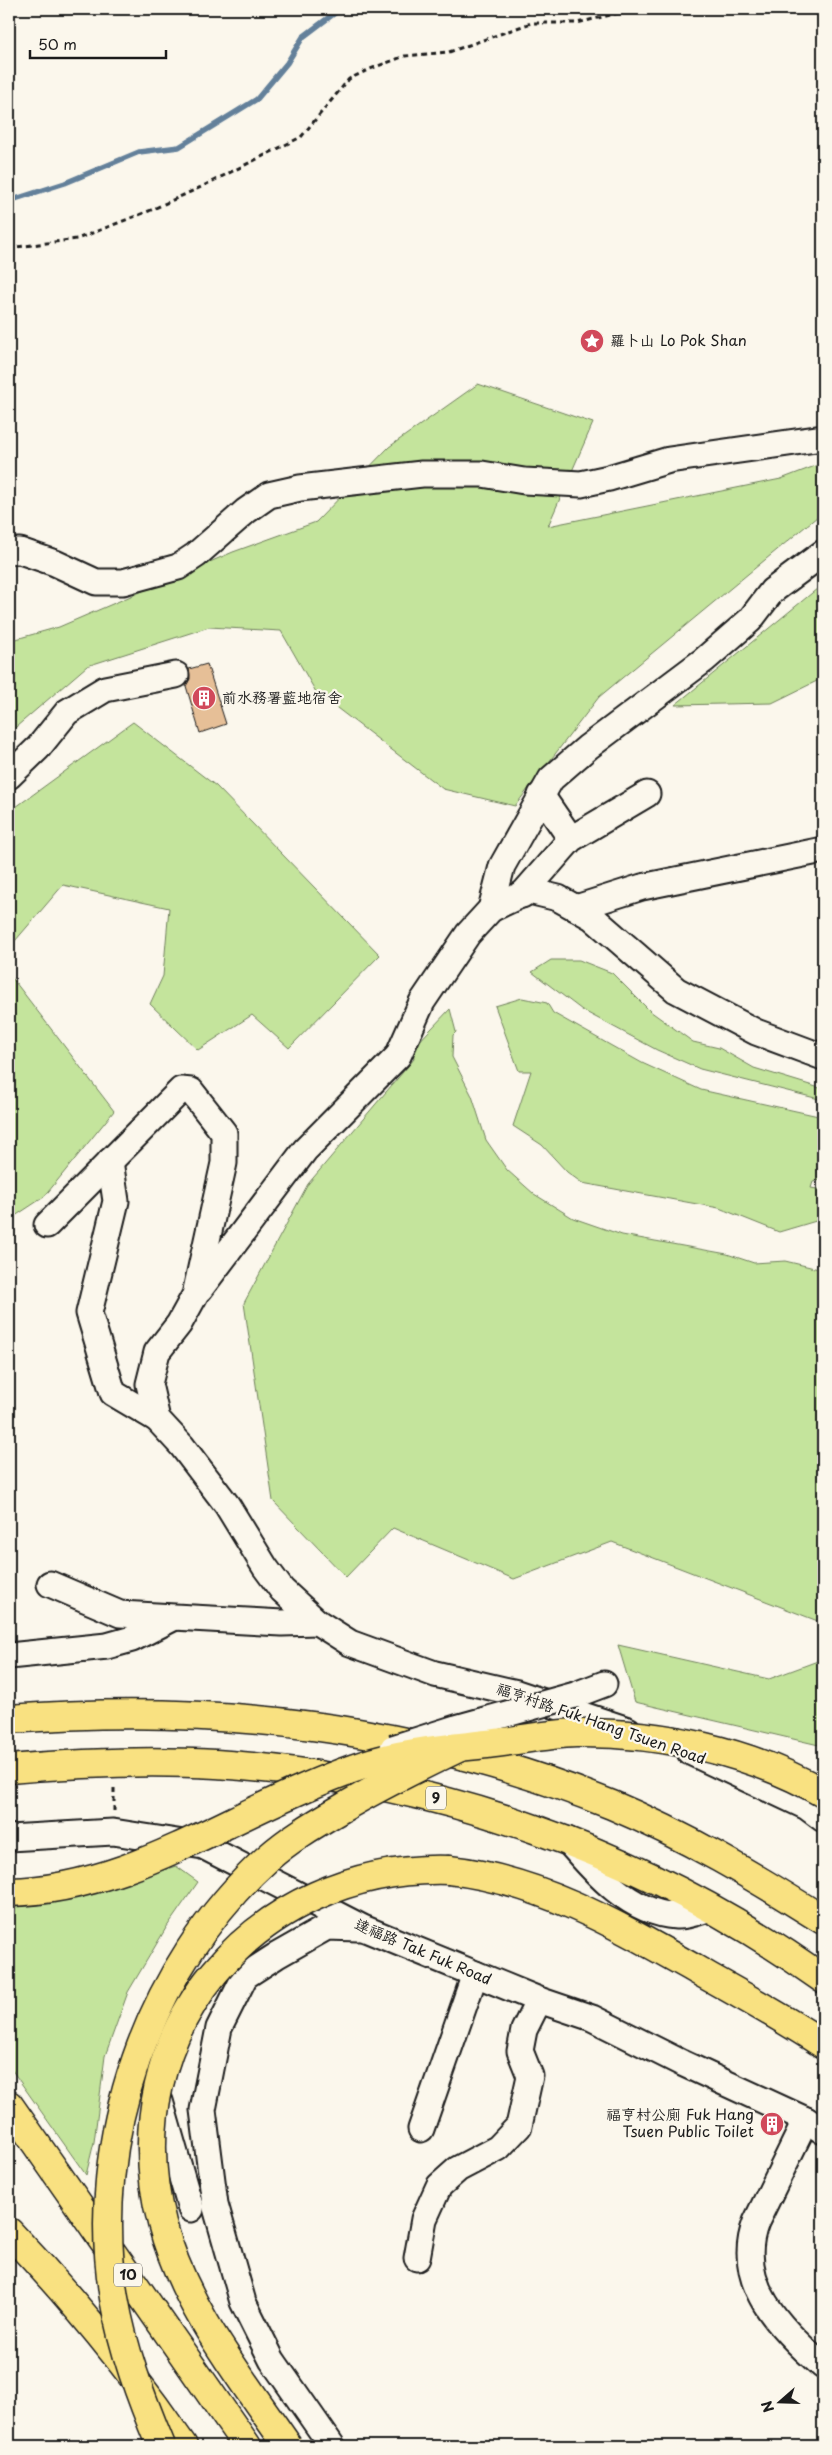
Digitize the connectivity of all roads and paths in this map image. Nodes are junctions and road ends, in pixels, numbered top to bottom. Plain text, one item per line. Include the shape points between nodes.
1 (628, 9) edge
2 (9, 248) edge
3 (823, 438) edge
4 (9, 551) edge
5 (823, 553) edge
6 (176, 675) dead end
7 (9, 776) edge
8 (647, 794) dead end
9 (541, 795) junction
10 (571, 839) junction
11 (823, 850) edge
12 (522, 894) junction
13 (576, 908) junction
14 (491, 909) junction
15 (823, 1057) edge
16 (110, 1161) junction
17 (47, 1225) dead end
18 (195, 1295) junction
19 (157, 1419) junction
20 (50, 1584) dead end
21 (171, 1619) junction
22 (317, 1622) junction
23 (9, 1656) edge
24 (604, 1684) dead end
25 (9, 1718) edge
26 (458, 1748) junction
27 (9, 1769) edge
28 (114, 1779) dead end
29 (295, 1792) junction
30 (823, 1793) edge
31 (823, 1819) edge
32 (113, 1832) junction
33 (9, 1838) edge
34 (9, 1892) edge
35 (823, 1920) edge
36 (363, 1928) junction
37 (475, 1974) junction
38 (823, 1979) edge
39 (538, 2000) junction
40 (823, 2044) edge
41 (157, 2091) junction
42 (9, 2105) edge
43 (815, 2125) edge
44 (421, 2129) dead end
45 (191, 2209) dead end
46 (9, 2232) edge
47 (417, 2258) dead end
48 (823, 2366) edge
49 (160, 2446) edge
50 (183, 2446) edge
51 (247, 2446) edge
52 (288, 2446) edge
53 (332, 2446) edge

1 - 2 path via 577,23 530,23 449,52 405,56 370,69 349,79 301,138 149,211 76,239
3 - 4 street via 669,460 581,484 524,481 482,474 422,474 300,488 269,495 246,510 178,567 123,582 96,582 55,563 20,551
5 - 9 street via 772,592 750,620 704,660 588,747 551,779
6 - 7 street via 104,689 67,712 38,748
8 - 10 street
9 - 10 street
9 - 14 street via 502,866
10 - 12 street
11 - 13 street via 642,887
12 - 13 street via 530,891 558,898
12 - 14 street
13 - 15 street via 592,917 676,990 756,1032
14 - 18 street via 468,934 422,1002 398,1056 304,1150
16 - 17 street
16 - 18 street via 181,1090 191,1091 224,1133 224,1163
16 - 19 street via 116,1201 89,1313 113,1393
18 - 19 street via 179,1324 157,1352 149,1384
19 - 22 street, 福亨村路 Fuk Hang Tsuen Road via 227,1505 282,1590
20 - 21 street via 120,1614
21 - 22 street
21 - 23 street via 132,1639 107,1646
22 - 31 street, 福亨村路 Fuk Hang Tsuen Road via 350,1643 435,1674 517,1692 698,1754 807,1807
24 - 29 street, bridge via 380,1752
25 - 35 highway via 199,1714 303,1723 417,1743 495,1764 613,1806 732,1864
26 - 29 highway, bridge via 381,1760
26 - 30 highway, bridge via 576,1733 667,1740 728,1754 794,1778
26 - 49 highway, bridge via 392,1779 312,1826 268,1858 229,1897 204,1930 163,1998 142,2044 119,2117 110,2178 108,2238 119,2322 133,2374
27 - 38 highway, 9 via 68,1764 216,1764 334,1777 395,1788 457,1804 567,1840 655,1879 772,1944
28 - 32 path
29 - 34 highway, bridge via 210,1834 110,1875 60,1888
32 - 33 street, 達福路 Tak Fuk Road
32 - 36 street, 達福路 Tak Fuk Road via 203,1846
36 - 37 street, 達福路 Tak Fuk Road
36 - 53 street via 327,1927 245,1976 219,2028 204,2110 215,2204 243,2302 272,2360
37 - 39 street, 達福路 Tak Fuk Road
37 - 44 street
39 - 43 street, 達福路 Tak Fuk Road via 592,2018
39 - 47 street via 524,2030 520,2051 530,2076 519,2126 498,2148 458,2168 439,2186 424,2219
40 - 41 highway, bridge via 629,1932 570,1902 497,1878 449,1870 407,1870 349,1882 308,1898 256,1931 217,1969 187,2012 168,2052
41 - 45 street, bridge
41 - 52 highway, bridge via 152,2163 157,2205 168,2245 208,2328
42 - 51 highway, 10, bridge
43 - 48 street via 750,2239 750,2257 763,2303 793,2341
46 - 50 highway, bridge via 122,2361

